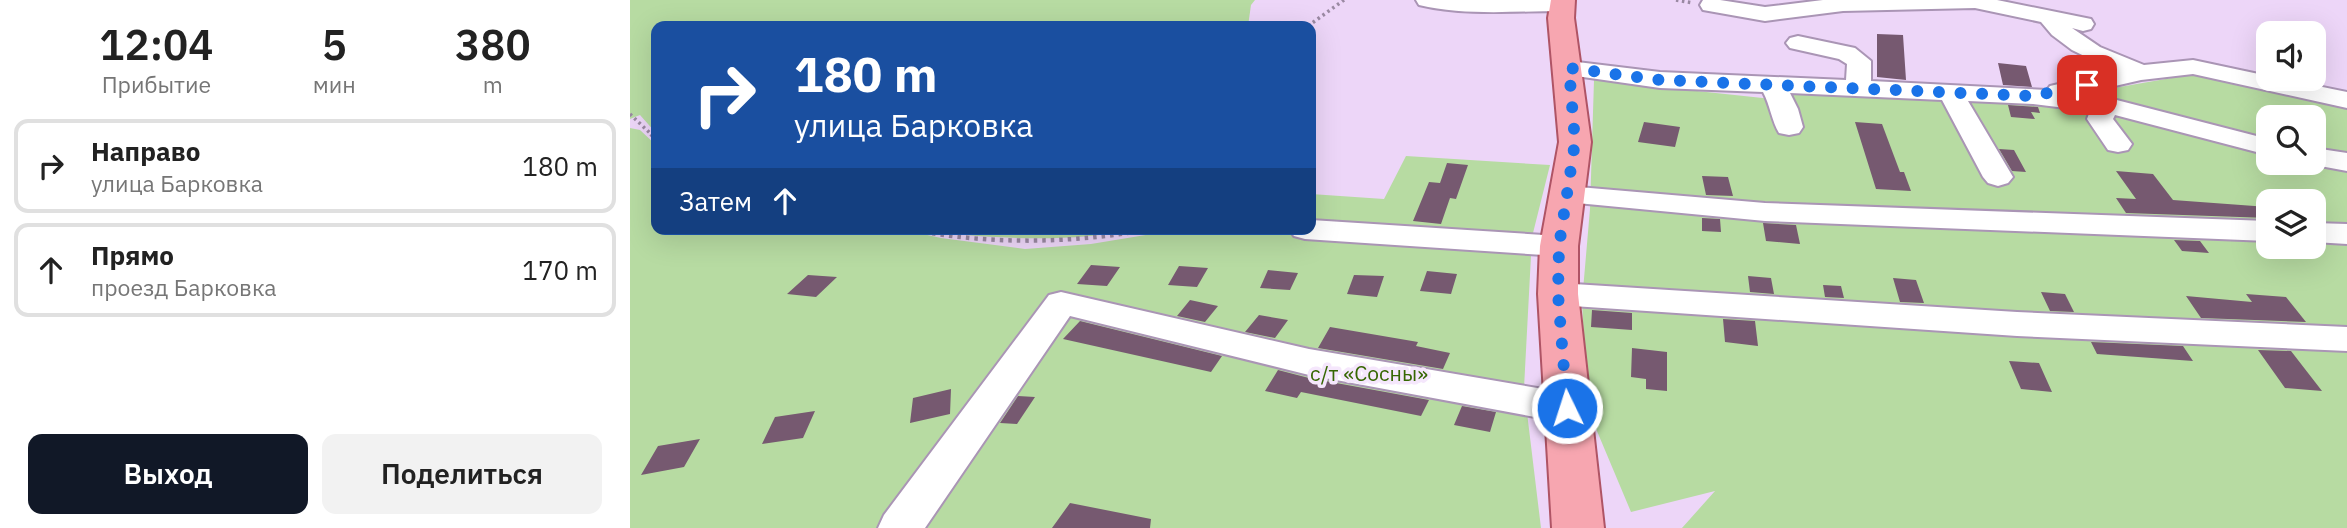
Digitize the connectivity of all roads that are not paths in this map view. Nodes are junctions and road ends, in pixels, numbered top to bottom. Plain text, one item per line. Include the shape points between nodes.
1 (1427, 0) edge
2 (1562, 2) edge
3 (1711, 5) dead end
4 (2050, 18) junction
5 (2083, 24) dead end
6 (1798, 43) dead end
7 (1569, 68) junction
8 (2141, 73) junction
9 (1773, 86) junction
10 (1858, 89) junction
11 (1951, 93) junction
12 (2033, 96) junction
13 (2347, 100) edge
14 (2105, 105) junction
15 (1789, 127) dead end
16 (2118, 144) dead end
17 (2256, 144) edge
18 (2326, 159) edge
19 (2347, 162) edge
20 (1998, 177) dead end
21 (1567, 195) junction
22 (1316, 230) edge
23 (2256, 231) edge
24 (2326, 233) edge
25 (2347, 234) edge
26 (1559, 246) junction
27 (1558, 294) junction
28 (2347, 339) edge
29 (1567, 408) junction
30 (900, 528) edge
31 (1578, 528) edge

1 - 2 street via 1465,5
2 - 7 main road
3 - 4 street via 1765,14 1843,4 1975,2
4 - 5 street
4 - 8 street via 2062,34
6 - 10 street via 1847,53 1859,61
7 - 9 street via 1660,80
7 - 21 main road via 1575,142
8 - 12 street
8 - 13 street via 2193,67
9 - 10 street
9 - 15 street
10 - 11 street
11 - 12 street
11 - 20 street
12 - 14 street
14 - 16 street via 2100,118
14 - 17 street
18 - 19 street
21 - 23 street via 1765,212
21 - 26 main road
22 - 26 street
24 - 25 street
26 - 27 main road
27 - 28 street via 2017,324
27 - 29 main road
29 - 30 street via 1309,362 1061,303
29 - 31 main road

